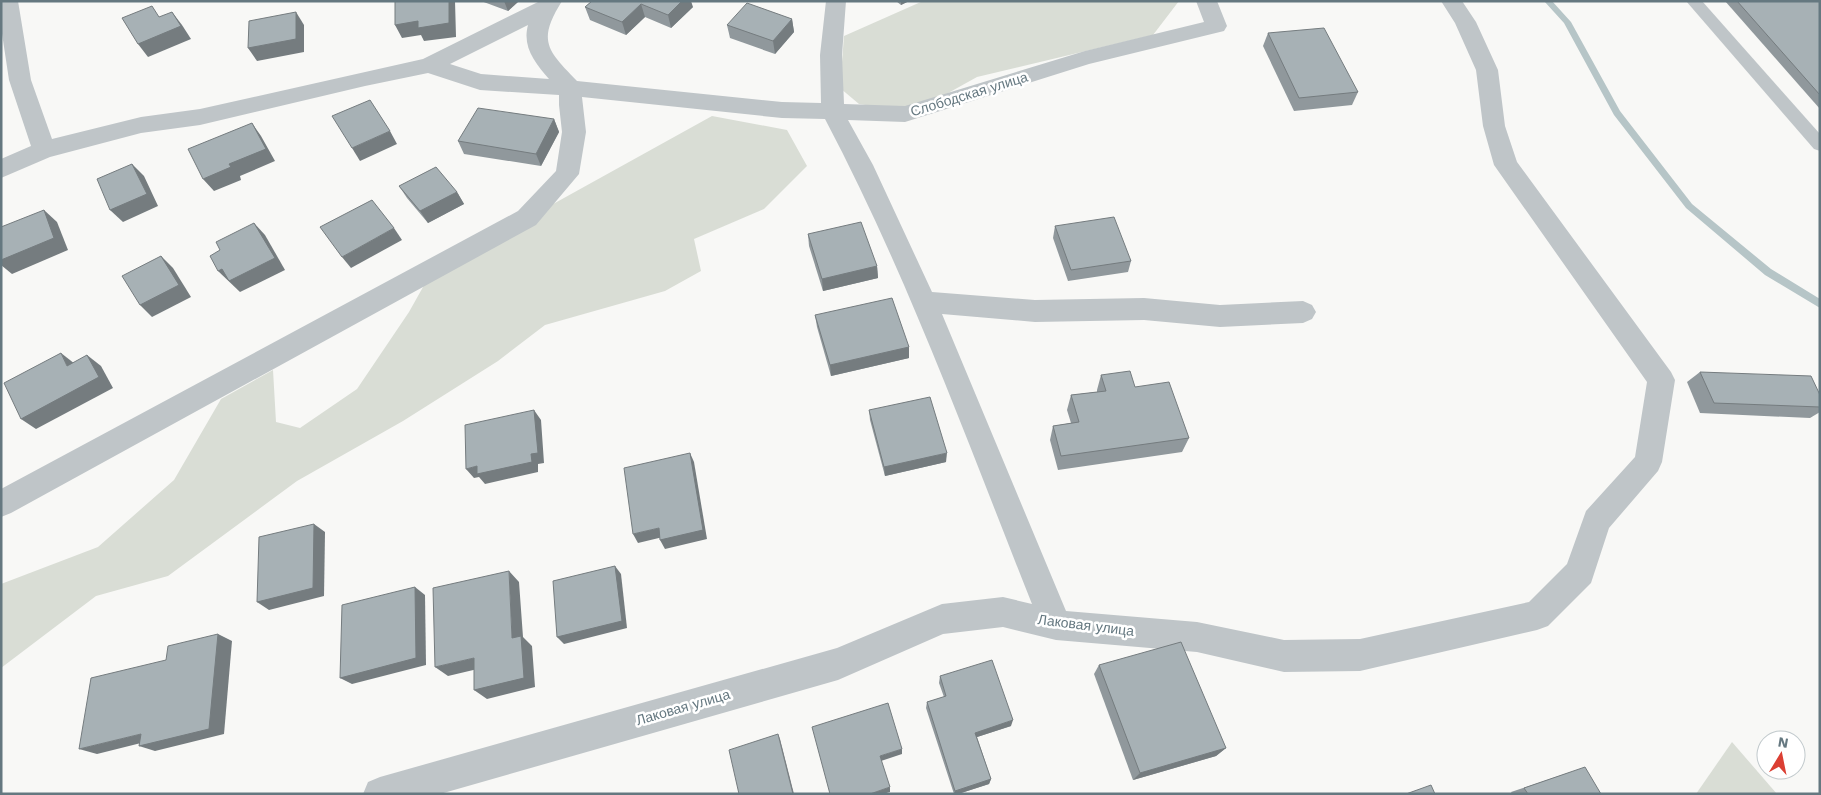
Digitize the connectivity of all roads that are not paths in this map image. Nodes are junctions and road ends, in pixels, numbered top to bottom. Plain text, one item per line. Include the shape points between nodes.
1 (8, 1) edge
2 (836, 1) edge
3 (1206, 1) edge
4 (1451, 1) edge
5 (1693, 1) edge
6 (548, 5) edge
7 (429, 65) junction
8 (571, 88) junction
9 (833, 113) junction
10 (1820, 145) edge
11 (44, 150) junction
12 (1, 169) edge
13 (924, 302) junction
14 (1303, 312) dead end
15 (1, 504) edge
16 (1056, 625) junction
17 (380, 794) edge

1 - 11 street via 20,80
2 - 9 street via 830,55
3 - 9 street, Слободская улица via 1216,26 1085,58 905,114
4 - 16 street, Лаковая улица via 1465,22 1487,70 1494,126 1506,165 1661,380 1648,462 1596,521 1580,573 1537,615 1360,655 1284,656 1197,637
5 - 10 lane
6 - 7 street
6 - 8 street via 535,34 540,54
7 - 8 street, Слободская улица via 480,82
7 - 11 street via 200,117 141,125
8 - 9 street, Слободская улица
8 - 15 street via 574,132 568,174 527,218
9 - 13 street via 861,165
11 - 12 street
13 - 14 street via 1035,311 1144,309 1220,316
13 - 16 street
16 - 17 street, Лаковая улица via 1003,612 942,619 838,664

